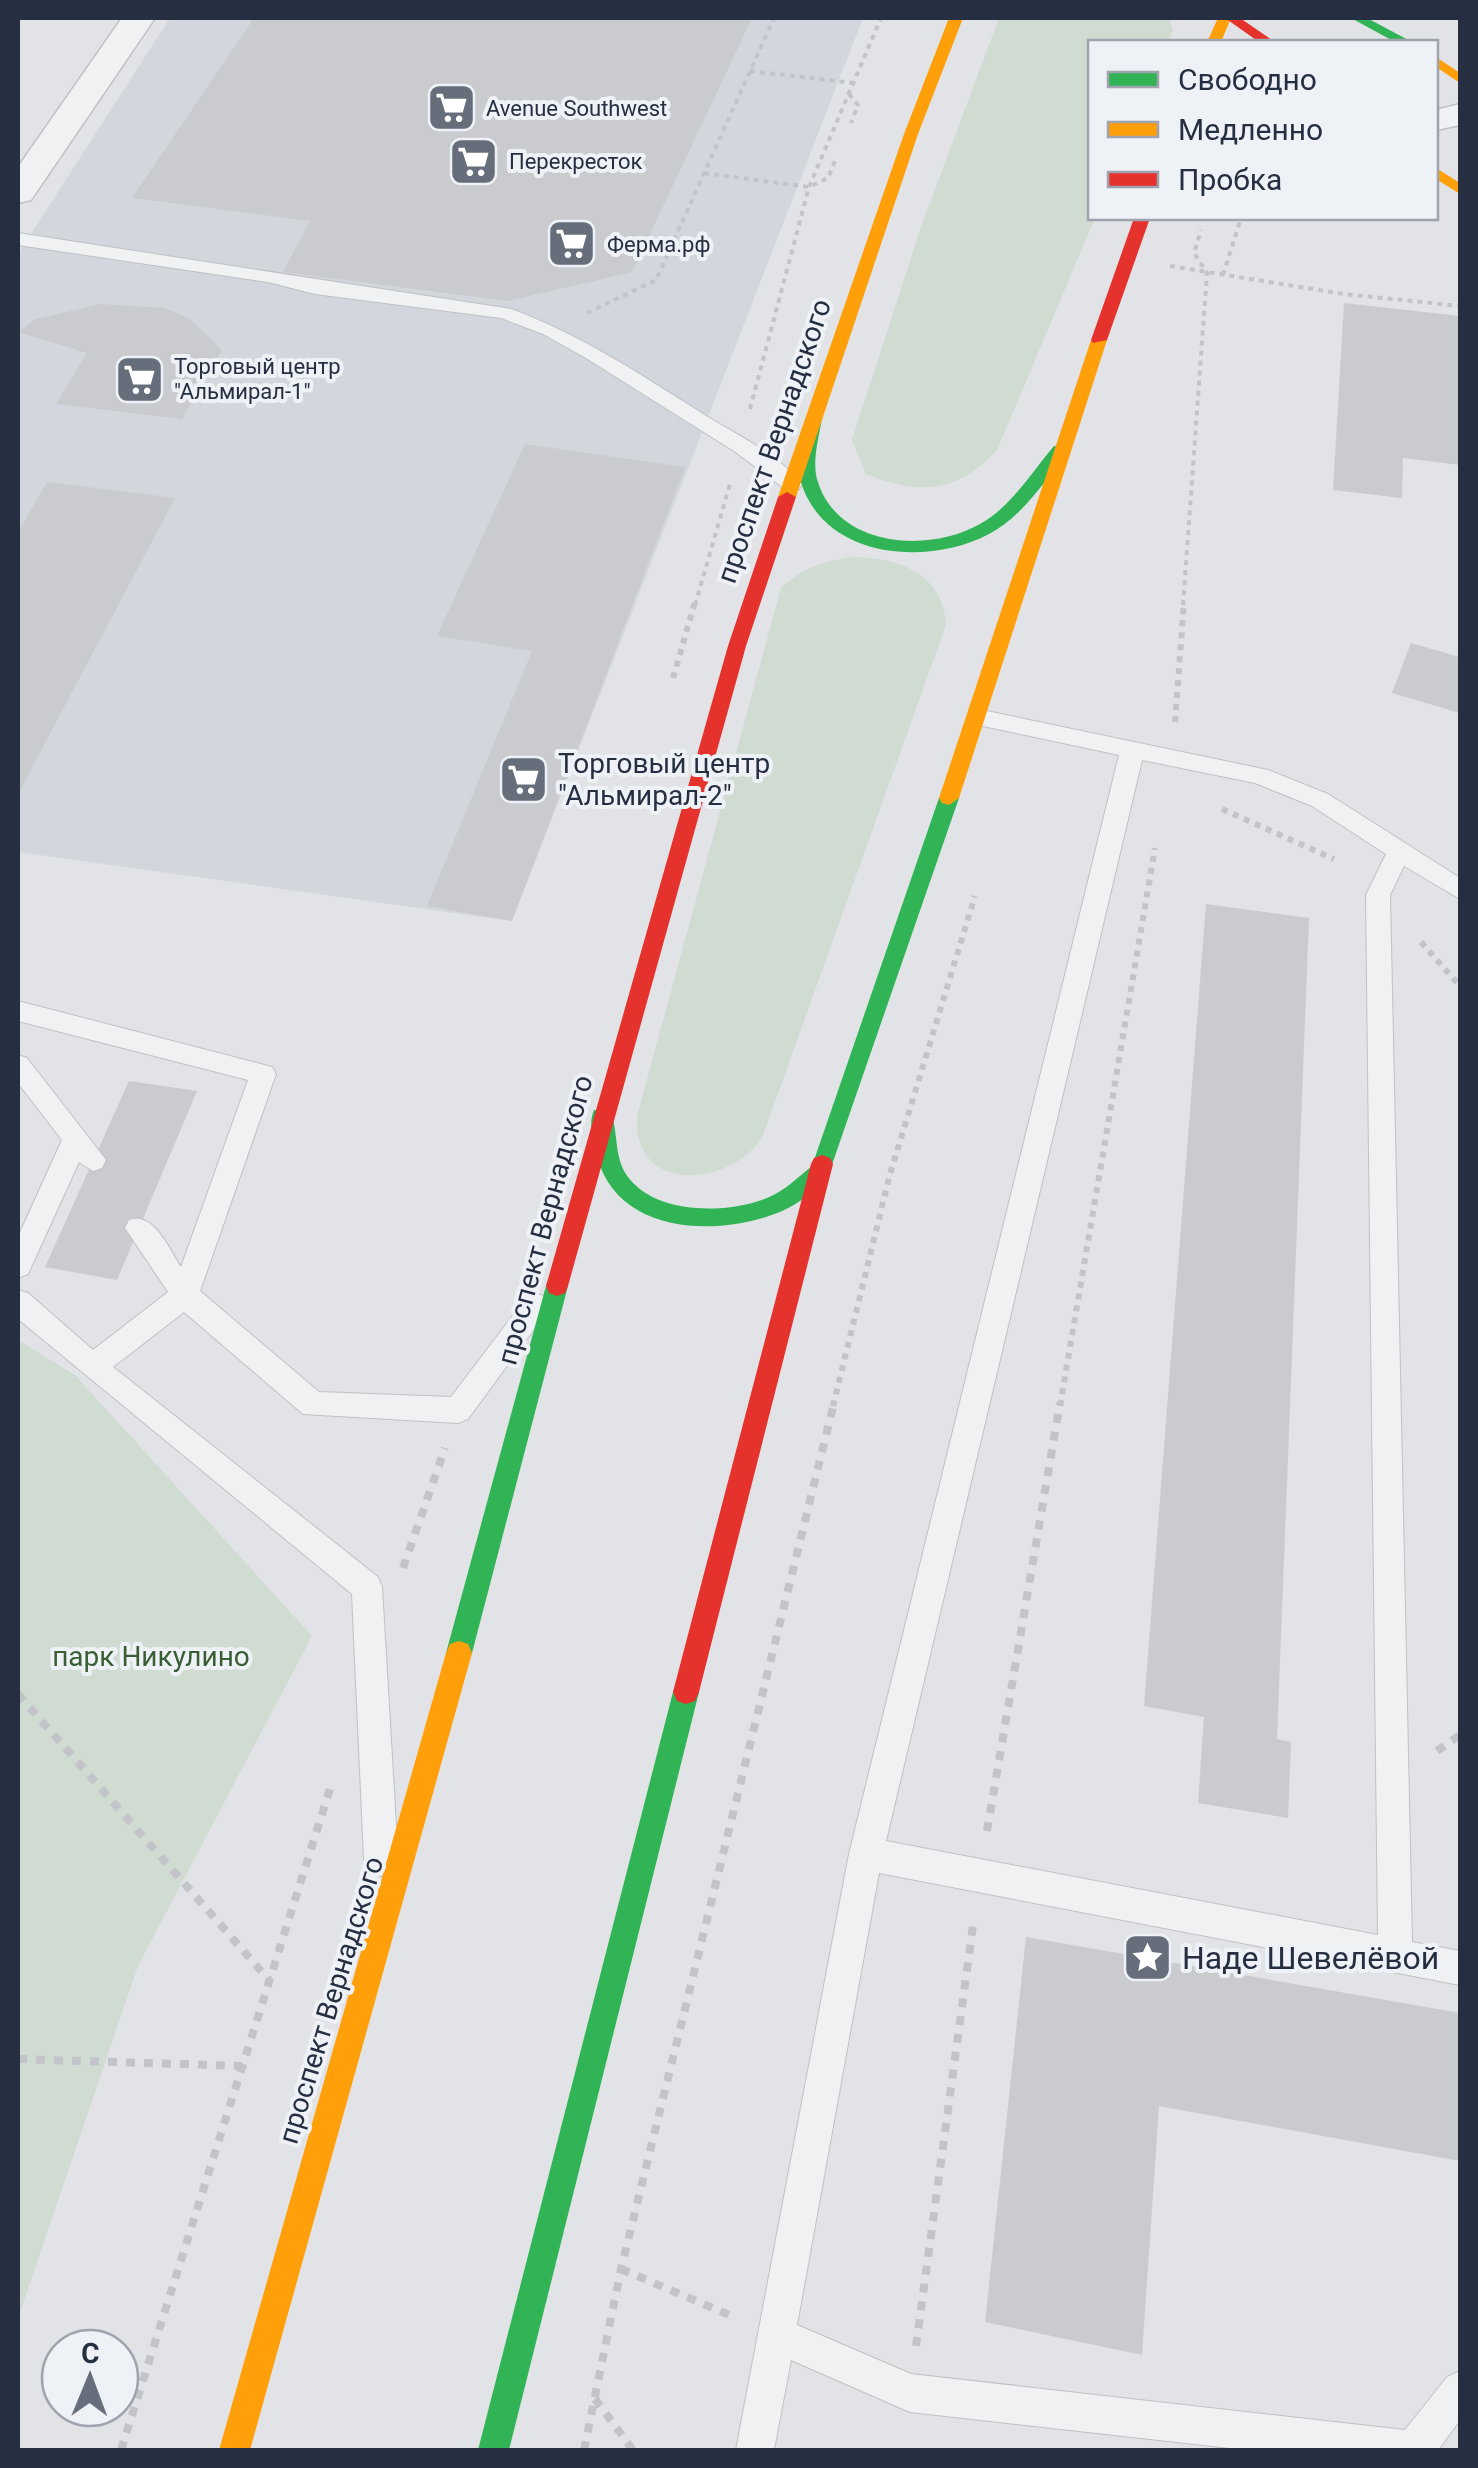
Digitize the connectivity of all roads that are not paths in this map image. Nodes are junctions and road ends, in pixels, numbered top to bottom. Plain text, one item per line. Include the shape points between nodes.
1 (138, 18) edge
2 (956, 18) edge
3 (1228, 18) edge
4 (1358, 18) edge
5 (1384, 18) edge
6 (1215, 40) edge
7 (1265, 40) edge
8 (1405, 40) edge
9 (1407, 40) edge
10 (1438, 62) edge
11 (1460, 79) edge
12 (1438, 174) edge
13 (1460, 190) edge
14 (18, 192) edge
15 (1141, 220) edge
16 (18, 239) edge
17 (814, 418) junction
18 (1060, 450) junction
19 (792, 484) junction
20 (977, 717) junction
21 (1133, 747) junction
22 (1400, 850) junction
23 (1460, 890) edge
24 (18, 1011) edge
25 (18, 1065) edge
26 (602, 1116) junction
27 (76, 1137) junction
28 (93, 1160) dead end
29 (819, 1173) junction
30 (139, 1228) dead end
31 (18, 1266) edge
32 (560, 1276) junction
33 (185, 1295) junction
34 (18, 1302) edge
35 (92, 1367) junction
36 (866, 1854) junction
37 (385, 1930) junction
38 (1395, 1956) junction
39 (1460, 1968) edge
40 (777, 2335) junction
41 (1460, 2390) edge
42 (234, 2450) edge
43 (493, 2450) edge
44 (755, 2450) edge
45 (1413, 2450) edge

1 - 14 street
2 - 17 main road, проспект Вернадского
3 - 6 main road
3 - 7 main road
4 - 8 main road
5 - 9 main road
10 - 11 main road
12 - 13 main road
15 - 18 main road
16 - 19 lane via 477,308 550,330
17 - 18 main road via 808,478 816,501 830,520 893,546 960,542 989,527
17 - 19 main road, проспект Вернадского
18 - 20 main road
19 - 26 main road, проспект Вернадского via 737,646
20 - 21 lane
20 - 29 main road
21 - 22 lane via 1260,776 1320,800
21 - 36 lane
22 - 23 lane
22 - 38 lane via 1378,895
24 - 33 lane via 262,1074
25 - 27 lane
26 - 29 main road via 608,1170 628,1199 662,1215 741,1215 782,1201
26 - 32 main road, проспект Вернадского
27 - 28 lane
27 - 31 lane
29 - 43 main road
30 - 33 lane
32 - 33 lane via 458,1410 314,1405
32 - 37 main road, проспект Вернадского
33 - 35 lane
34 - 35 lane
35 - 37 lane via 367,1588
36 - 38 lane
36 - 40 lane
37 - 42 main road, проспект Вернадского
38 - 39 lane
40 - 44 lane
40 - 45 lane via 910,2393
41 - 45 lane

